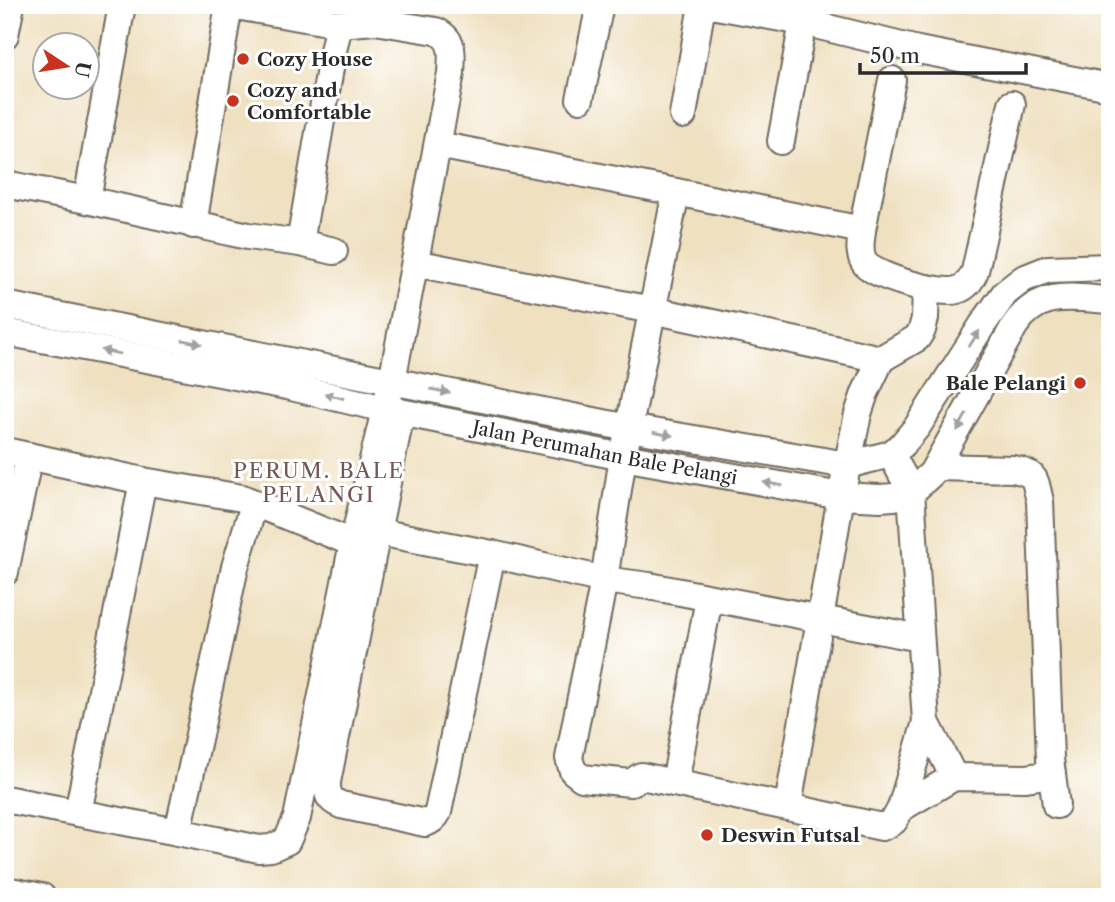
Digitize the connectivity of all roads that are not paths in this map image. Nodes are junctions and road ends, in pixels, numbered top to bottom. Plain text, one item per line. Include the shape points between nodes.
1 (11, 5) edge
2 (122, 5) edge
3 (230, 5) edge
4 (600, 5) edge
5 (702, 5) edge
6 (711, 5) edge
7 (805, 14) edge
8 (339, 24) junction
9 (5, 36) edge
10 (892, 80) dead end
11 (1110, 87) edge
12 (464, 96) dead end
13 (580, 99) dead end
14 (1012, 104) dead end
15 (683, 115) dead end
16 (781, 141) dead end
17 (453, 148) junction
18 (5, 184) edge
19 (676, 192) junction
20 (87, 200) junction
21 (193, 225) junction
22 (862, 230) junction
23 (300, 243) junction
24 (334, 251) dead end
25 (430, 266) junction
26 (1110, 267) edge
27 (926, 288) junction
28 (1005, 293) junction
29 (1110, 300) edge
30 (5, 305) edge
31 (652, 310) junction
32 (1026, 312) junction
33 (5, 332) edge
34 (881, 359) junction
35 (399, 383) junction
36 (394, 410) junction
37 (629, 428) junction
38 (17, 453) edge
39 (891, 454) junction
40 (623, 457) junction
41 (848, 465) junction
42 (936, 467) junction
43 (144, 481) junction
44 (911, 491) junction
45 (841, 496) junction
46 (254, 504) junction
47 (378, 532) junction
48 (353, 543) junction
49 (492, 554) junction
50 (5, 572) edge
51 (604, 580) junction
52 (709, 598) junction
53 (820, 620) junction
54 (920, 638) junction
55 (926, 722) junction
56 (1052, 774) junction
57 (954, 777) junction
58 (675, 783) junction
59 (5, 799) edge
60 (1056, 805) dead end
61 (788, 806) junction
62 (901, 808) junction
63 (78, 813) junction
64 (178, 832) junction
65 (5, 890) edge
66 (42, 897) edge

1 - 9 street
2 - 20 street
3 - 8 street
3 - 21 street
4 - 13 street
5 - 15 street
6 - 7 street
7 - 11 street via 918,50
7 - 16 street
8 - 23 street
8 - 35 street via 375,21 436,31 450,43 451,73
10 - 22 street
12 - 17 street
14 - 27 street via 972,279 953,291
17 - 19 street
17 - 25 street
18 - 20 street
19 - 22 street
19 - 31 street
20 - 21 street
21 - 23 street
22 - 27 street via 861,254 869,268
23 - 24 street
25 - 31 street
25 - 35 street
26 - 28 street via 1048,269
27 - 34 street via 925,318 917,338
28 - 32 street
39 -> 28 street via 917,427
29 - 32 street via 1057,298
30 -> 35 street
31 - 34 street
31 - 37 street
32 -> 42 street
36 -> 33 street, Jalan Perumahan Bale Pelangi
34 - 41 street via 865,393
35 - 36 street
35 -> 37 street
36 - 40 street, Jalan Perumahan Bale Pelangi
36 - 47 street
36 - 48 street
37 - 40 street
37 -> 41 street
38 - 43 street
38 - 50 street
39 - 41 street
39 - 44 street
45 -> 40 street, Jalan Perumahan Bale Pelangi
40 - 51 street
41 - 45 street
42 - 44 street
42 - 56 street via 1013,469 1026,471 1036,480
43 - 46 street
43 - 63 street
44 - 45 street, Jalan Perumahan Bale Pelangi via 894,497
44 - 54 street
45 - 53 street
46 - 48 street
46 - 64 street via 235,567
47 - 49 street
47 - 49 street via 327,793 341,804 425,823 438,813
48 - 64 street via 297,817 287,841 259,849
49 - 51 street
51 - 52 street
51 - 58 street via 569,764 582,778 631,783 640,776
52 - 53 street
52 - 58 street
53 - 54 street
53 - 61 street
54 - 55 street
55 - 57 street
55 - 62 street
56 - 57 street
56 - 60 street
57 - 62 street
58 - 61 street
59 - 63 street
61 - 62 street via 882,827 894,821
63 - 64 street
65 - 66 street

